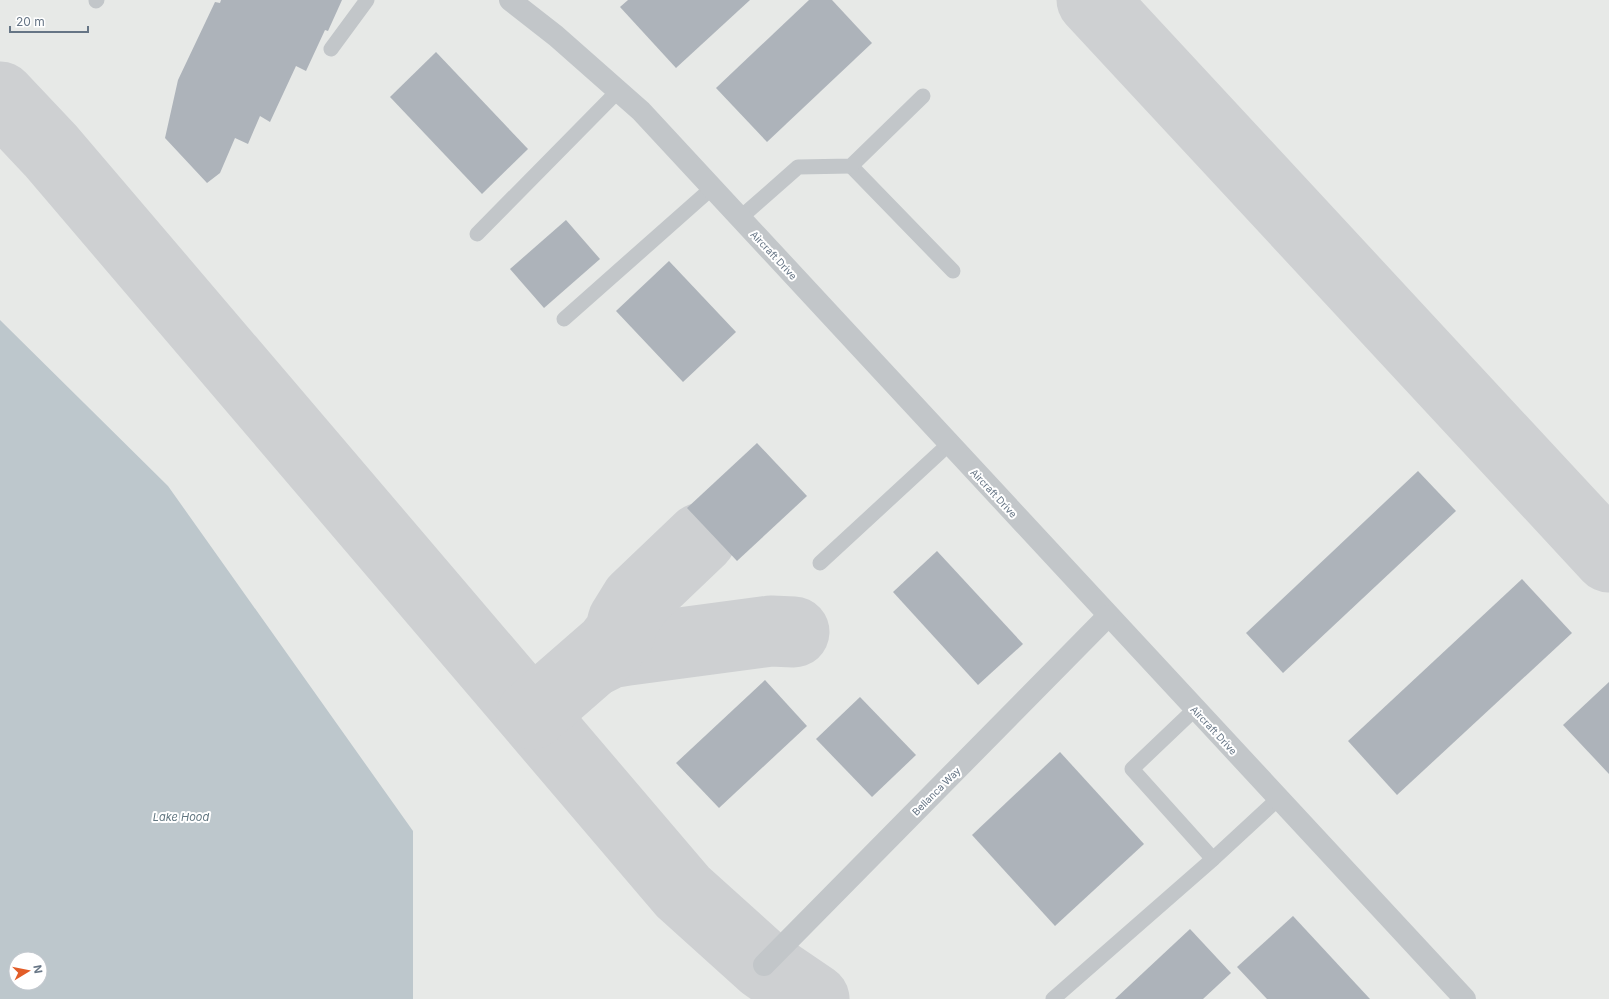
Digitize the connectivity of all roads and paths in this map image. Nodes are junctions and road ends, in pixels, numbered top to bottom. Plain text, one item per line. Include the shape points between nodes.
1 (367, 0) edge
2 (510, 0) edge
3 (331, 49) dead end
4 (618, 91) junction
5 (923, 96) dead end
6 (851, 166) junction
7 (712, 188) junction
8 (740, 218) junction
9 (477, 234) dead end
10 (953, 271) dead end
11 (564, 319) dead end
12 (949, 444) junction
13 (820, 563) dead end
14 (1108, 616) junction
15 (1195, 709) junction
16 (1278, 799) junction
17 (1213, 859) junction
18 (764, 965) dead end
19 (1053, 999) edge
20 (1465, 999) edge

1 - 3 lane
2 - 4 street, Aircraft Drive via 556,36
4 - 7 street, Aircraft Drive via 641,111
4 - 9 lane
5 - 6 lane
6 - 8 lane via 798,167
6 - 10 lane
7 - 8 street, Aircraft Drive
7 - 11 lane
8 - 12 street, Aircraft Drive
12 - 13 lane
12 - 14 street, Aircraft Drive
14 - 15 street, Aircraft Drive
14 - 18 street, Bellanca Way
15 - 16 street, Aircraft Drive
15 - 17 lane via 1132,768
16 - 17 lane
16 - 20 street, Aircraft Drive
17 - 19 lane

